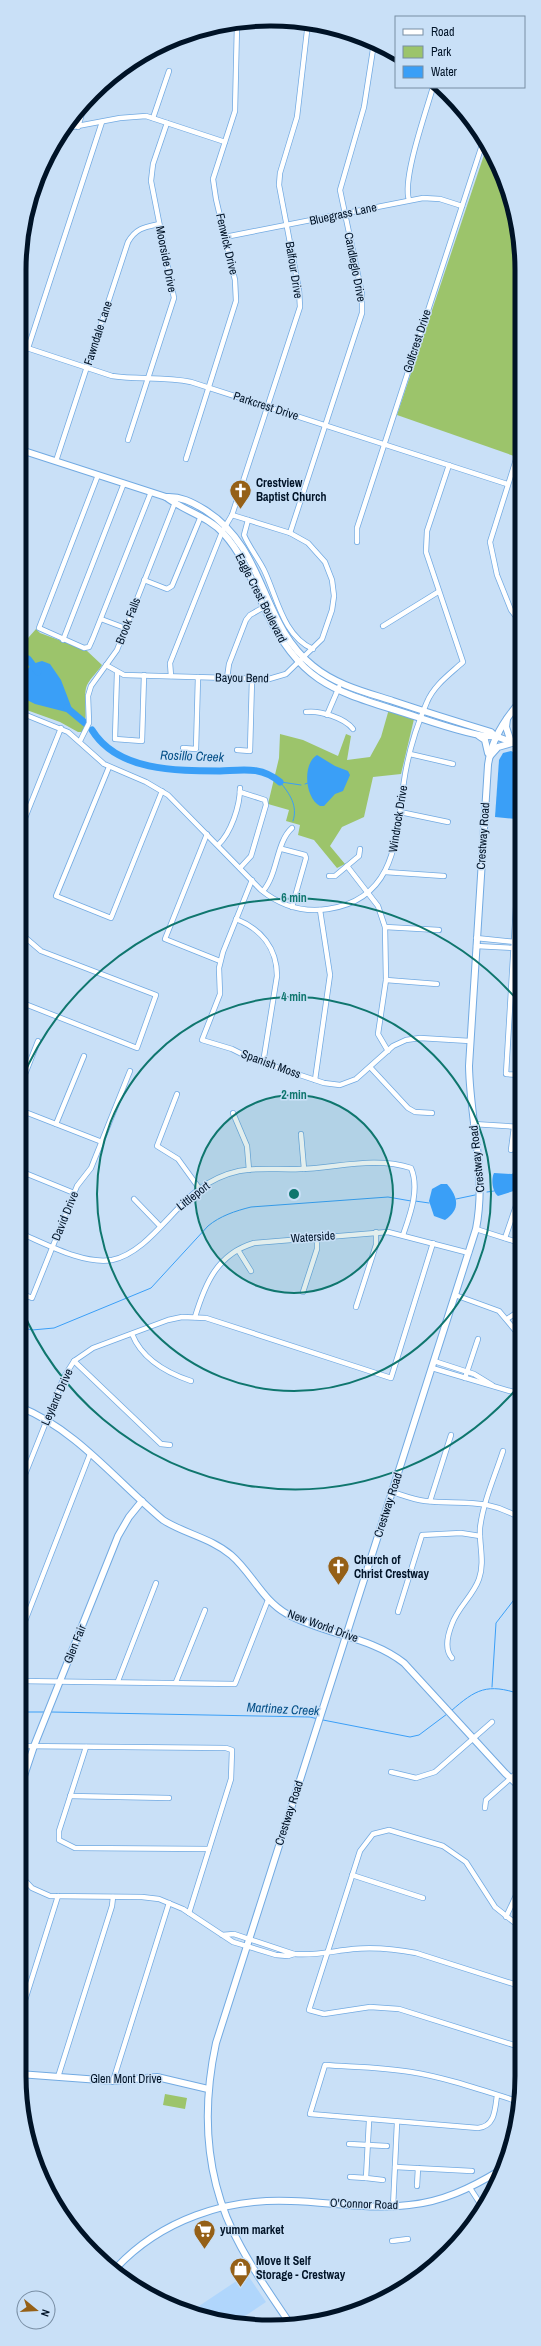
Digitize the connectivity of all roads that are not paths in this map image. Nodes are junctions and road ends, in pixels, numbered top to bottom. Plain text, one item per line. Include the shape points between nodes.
1 (237, 28) edge
2 (309, 29) edge
3 (373, 49) edge
4 (168, 71) dead end
5 (433, 88) edge
6 (81, 117) edge
7 (153, 118) junction
8 (102, 122) junction
9 (167, 123) junction
10 (73, 127) edge
11 (78, 127) junction
12 (225, 142) junction
13 (482, 148) edge
14 (409, 200) junction
15 (462, 206) junction
16 (345, 213) junction
17 (159, 224) junction
18 (287, 226) junction
19 (225, 237) junction
20 (28, 348) joint
21 (87, 367) junction
22 (148, 378) junction
23 (210, 388) junction
24 (268, 405) junction
25 (325, 425) junction
26 (128, 440) dead end
27 (384, 444) junction
28 (26, 452) edge
29 (186, 459) dead end
30 (56, 461) junction
31 (515, 461) edge
32 (449, 465) junction
33 (98, 475) junction
34 (124, 483) junction
35 (507, 484) junction
36 (151, 492) junction
37 (166, 497) junction
38 (177, 497) junction
39 (174, 504) junction
40 (232, 515) junction
41 (201, 516) junction
42 (248, 520) junction
43 (226, 526) junction
44 (222, 532) junction
45 (290, 533) junction
46 (358, 542) dead end
47 (144, 580) junction
48 (438, 592) junction
49 (264, 607) junction
50 (515, 615) edge
51 (101, 619) junction
52 (383, 626) dead end
53 (125, 628) junction
54 (63, 640) junction
55 (313, 649) junction
56 (304, 658) junction
57 (299, 663) junction
58 (106, 665) junction
59 (117, 673) junction
60 (144, 675) junction
61 (171, 676) junction
62 (198, 677) junction
63 (227, 678) junction
64 (252, 679) junction
65 (341, 683) junction
66 (338, 690) junction
67 (515, 708) edge
68 (423, 711) junction
69 (306, 712) dead end
70 (26, 715) edge
71 (327, 715) junction
72 (421, 718) junction
73 (507, 718) junction
74 (61, 728) junction
75 (353, 729) dead end
76 (483, 730) junction
77 (474, 733) junction
78 (495, 736) junction
79 (80, 741) junction
80 (512, 742) junction
81 (515, 743) edge
82 (183, 748) dead end
83 (237, 750) dead end
84 (410, 754) junction
85 (489, 758) junction
86 (453, 764) dead end
87 (109, 767) junction
88 (162, 791) junction
89 (400, 812) junction
90 (26, 816) edge
91 (448, 822) dead end
92 (292, 828) dead end
93 (208, 834) junction
94 (218, 845) junction
95 (282, 849) junction
96 (360, 849) dead end
97 (347, 866) junction
98 (240, 868) junction
99 (385, 872) junction
100 (329, 876) dead end
101 (444, 876) dead end
102 (252, 880) junction
103 (263, 891) junction
104 (368, 891) junction
105 (292, 907) junction
106 (320, 910) junction
107 (236, 918) junction
108 (385, 927) junction
109 (515, 927) edge
110 (439, 930) dead end
111 (26, 938) edge
112 (476, 938) junction
113 (514, 941) junction
114 (476, 946) junction
115 (513, 948) junction
116 (220, 961) junction
117 (386, 980) junction
118 (437, 984) dead end
119 (26, 1004) edge
120 (38, 1041) dead end
121 (470, 1041) junction
122 (388, 1051) junction
123 (84, 1056) dead end
124 (263, 1063) junction
125 (370, 1067) junction
126 (130, 1071) dead end
127 (26, 1072) edge
128 (515, 1075) edge
129 (315, 1080) junction
130 (177, 1094) dead end
131 (26, 1112) edge
132 (233, 1113) dead end
133 (432, 1113) dead end
134 (56, 1124) junction
135 (473, 1124) junction
136 (514, 1127) joint
137 (301, 1134) dead end
138 (102, 1142) junction
139 (511, 1150) dead end
140 (304, 1169) junction
141 (249, 1170) junction
142 (26, 1173) edge
143 (200, 1188) junction
144 (74, 1193) junction
145 (134, 1199) dead end
146 (515, 1209) edge
147 (160, 1226) junction
148 (476, 1229) junction
149 (376, 1232) junction
150 (26, 1235) edge
151 (403, 1235) junction
152 (317, 1237) junction
153 (505, 1238) junction
154 (515, 1241) edge
155 (433, 1243) junction
156 (53, 1246) junction
157 (238, 1250) junction
158 (469, 1254) junction
159 (251, 1271) dead end
160 (303, 1292) dead end
161 (26, 1296) edge
162 (455, 1296) junction
163 (356, 1308) dead end
164 (515, 1313) edge
165 (195, 1317) junction
166 (507, 1319) junction
167 (515, 1329) edge
168 (132, 1334) junction
169 (478, 1339) dead end
170 (74, 1361) junction
171 (433, 1365) junction
172 (467, 1372) junction
173 (465, 1378) junction
174 (191, 1381) dead end
175 (493, 1386) junction
176 (515, 1393) edge
177 (26, 1410) edge
178 (47, 1420) junction
179 (451, 1435) dead end
180 (170, 1445) dead end
181 (503, 1451) dead end
182 (90, 1454) junction
183 (26, 1472) edge
184 (392, 1492) junction
185 (142, 1502) junction
186 (430, 1502) junction
187 (486, 1504) junction
188 (515, 1516) edge
189 (480, 1536) junction
190 (156, 1583) dead end
191 (268, 1600) junction
192 (205, 1610) dead end
193 (398, 1612) dead end
194 (26, 1619) edge
195 (346, 1635) junction
196 (452, 1658) dead end
197 (26, 1681) edge
198 (60, 1681) junction
199 (118, 1681) junction
200 (176, 1682) junction
201 (492, 1722) dead end
202 (473, 1739) junction
203 (26, 1746) edge
204 (34, 1746) junction
205 (86, 1747) junction
206 (26, 1771) edge
207 (391, 1772) dead end
208 (515, 1774) edge
209 (510, 1778) junction
210 (515, 1782) edge
211 (70, 1796) junction
212 (169, 1798) dead end
213 (485, 1808) dead end
214 (209, 1849) junction
215 (352, 1875) junction
216 (26, 1883) edge
217 (58, 1896) junction
218 (112, 1897) junction
219 (423, 1898) dead end
220 (515, 1898) edge
221 (169, 1903) junction
222 (189, 1913) junction
223 (506, 1917) junction
224 (515, 1923) edge
225 (222, 1935) junction
226 (250, 1939) junction
227 (269, 1945) junction
228 (247, 1947) junction
229 (267, 1953) junction
230 (294, 1954) junction
231 (327, 1954) junction
232 (515, 1984) edge
233 (26, 1997) edge
234 (515, 2045) edge
235 (26, 2075) edge
236 (58, 2077) junction
237 (114, 2081) junction
238 (208, 2089) junction
239 (497, 2095) junction
240 (513, 2100) edge
241 (369, 2121) junction
242 (397, 2123) junction
243 (349, 2144) dead end
244 (368, 2145) junction
245 (387, 2146) dead end
246 (395, 2167) junction
247 (418, 2168) junction
248 (472, 2171) dead end
249 (494, 2174) edge
250 (350, 2178) dead end
251 (366, 2178) junction
252 (383, 2180) dead end
253 (417, 2186) dead end
254 (470, 2188) junction
255 (479, 2202) edge
256 (393, 2206) junction
257 (223, 2207) junction
258 (408, 2240) dead end
259 (392, 2241) dead end
260 (118, 2266) edge
261 (287, 2319) edge

1 - 12 street, Fenwick Drive via 235,111
2 - 18 street, Balfour Drive via 297,118 279,181 280,200
3 - 16 street, Candleglo Drive via 364,107 342,180 340,196
4 - 7 street
5 - 14 street via 408,176 406,192
6 - 11 street
7 - 8 street via 133,116
7 - 9 street
8 - 11 street
8 - 20 street
9 - 12 street
9 - 17 street, Moorside Drive via 151,175
10 - 11 street
12 - 19 street, Fenwick Drive via 213,179
13 - 15 street, Golfcrest Drive
14 - 15 street, Bluegrass Lane via 435,198
14 - 16 street, Bluegrass Lane
15 - 27 street, Golfcrest Drive
16 - 18 street, Bluegrass Lane
16 - 25 street, Candleglo Drive via 363,308
17 - 21 street, Fawndale Lane via 135,232 128,242
17 - 22 street, Moorside Drive via 174,298
18 - 19 street, Bluegrass Lane
18 - 24 street, Balfour Drive via 300,307
19 - 23 street, Fenwick Drive via 235,280 236,301
20 - 21 street, Parkcrest Drive
21 - 22 street, Parkcrest Drive via 118,377
21 - 30 street, Fawndale Lane
22 - 23 street, Parkcrest Drive via 185,381
22 - 26 street, Moorside Drive
23 - 24 street, Parkcrest Drive
23 - 29 street, Fenwick Drive
24 - 25 street, Parkcrest Drive
24 - 40 street, Balfour Drive
25 - 27 street, Parkcrest Drive
25 - 45 street, Candleglo Drive
27 - 32 street, Parkcrest Drive
27 - 46 street, Golfcrest Drive via 357,528
28 - 30 main road, Eagle Crest Boulevard
30 - 33 main road, Eagle Crest Boulevard
31 - 35 street
32 - 35 street, Parkcrest Drive
32 - 48 street, Windrock Drive via 426,541 427,557
33 - 34 main road, Eagle Crest Boulevard
33 - 54 street via 40,625 42,631
34 - 36 main road, Eagle Crest Boulevard
34 - 54 street
35 - 50 street via 492,529 490,547 497,575
36 - 37 main road, Eagle Crest Boulevard
36 - 51 street
37 - 38 main road, Eagle Crest Boulevard
37 - 39 main road, Eagle Crest Boulevard
38 - 39 street, Brook Falls
38 - 43 main road, Eagle Crest Boulevard via 201,508
39 - 41 main road, Eagle Crest Boulevard
39 - 47 street, Brook Falls
40 - 42 street, Bayou Bend
40 - 43 street, Balfour Drive
41 - 44 main road, Eagle Crest Boulevard
41 - 47 street via 172,586 166,589
42 - 45 street, Bayou Bend
42 - 55 street, Eagle Crest Boulevard via 244,535 265,573 286,622 300,642
43 - 44 street, Balfour Drive
43 - 56 main road, Eagle Crest Boulevard via 248,555 283,630
44 - 49 main road, Eagle Crest Boulevard via 243,560
44 - 61 street, Balfour Drive via 170,663
45 - 55 street, Bayou Bend via 316,550 325,562 332,580 332,610 322,639
47 - 53 street, Brook Falls
48 - 52 street
48 - 68 street, Windrock Drive via 463,662 435,688
49 - 57 main road, Eagle Crest Boulevard via 283,644
49 - 63 street via 246,620 229,664
51 - 53 street
51 - 54 street via 94,638 86,648
53 - 58 street, Brook Falls via 118,650
55 - 56 street, Bayou Bend
56 - 57 street, Bayou Bend
56 - 65 main road, Eagle Crest Boulevard via 325,675
57 - 64 street, Bayou Bend via 280,677
57 - 66 main road, Eagle Crest Boulevard via 318,679
58 - 59 street
58 - 79 street, Brook Falls via 91,686 88,696 89,724
59 - 60 street, Bayou Bend
59 - 60 street via 115,740 142,741
60 - 61 street, Bayou Bend
61 - 62 street, Bayou Bend
62 - 63 street, Bayou Bend
62 - 82 street via 196,749
63 - 64 street, Bayou Bend
64 - 83 street via 250,751
65 - 66 street
65 - 68 main road, Eagle Crest Boulevard
66 - 71 street
66 - 72 main road, Eagle Crest Boulevard
67 - 73 main road
68 - 72 street, Windrock Drive
68 - 76 main road, Eagle Crest Boulevard
69 - 71 street
70 - 74 street, Windrock Drive
71 - 75 street via 350,724
72 - 77 main road, Eagle Crest Boulevard
72 - 84 street, Windrock Drive
73 - 76 main road via 492,729
73 - 78 main road, Crestway Road
73 - 80 main road via 506,727
74 - 79 street, Windrock Drive
74 - 90 street
76 - 78 main road, Eagle Crest Boulevard
77 - 78 main road, Eagle Crest Boulevard via 489,738
77 - 85 main road via 485,740
78 - 80 main road, Eagle Crest Boulevard
78 - 85 main road, Crestway Road
79 - 87 street, Windrock Drive
80 - 81 main road, Eagle Crest Boulevard
80 - 85 main road via 498,747
84 - 86 street
84 - 89 street, Windrock Drive
85 - 112 main road, Crestway Road
87 - 88 street, Windrock Drive
87 - 88 street via 56,896 111,918
88 - 93 street, Windrock Drive
89 - 91 street
89 - 99 street, Windrock Drive via 395,848
92 - 95 street via 285,837
93 - 94 street, Windrock Drive
93 - 116 street via 165,939
94 - 98 street, Windrock Drive
94 - 98 street via 227,837 240,790 265,800 266,805 251,856
95 - 103 street via 273,877
95 - 105 street via 304,855 306,858
96 - 97 street via 359,856
97 - 100 street via 336,876
97 - 104 street
98 - 102 street, Windrock Drive
99 - 101 street
99 - 104 street, Windrock Drive
102 - 103 street, Windrock Drive
102 - 107 street
103 - 105 street, Windrock Drive via 275,900
104 - 106 street, Windrock Drive via 348,904
104 - 108 street via 378,906
105 - 106 street, Windrock Drive
106 - 129 street via 330,975
107 - 116 street
107 - 124 street via 253,926 261,934 271,948 276,964 277,976
108 - 110 street
108 - 117 street
109 - 113 street
111 - 119 street via 41,951 156,995 136,1048
112 - 113 street
112 - 114 main road, Crestway Road
113 - 115 street
114 - 115 street
114 - 121 main road, Crestway Road
115 - 128 street via 506,1074
116 - 124 street, Spanish Moss via 220,994 202,1040
117 - 118 street
117 - 122 street via 378,1034
120 - 127 street
121 - 122 street, Spanish Moss via 410,1039
121 - 135 main road, Crestway Road via 470,1098
122 - 125 street, Spanish Moss
123 - 134 street
124 - 129 street, Spanish Moss
125 - 129 street, Spanish Moss via 356,1079 340,1084
125 - 133 street via 408,1108 415,1112
126 - 138 street, David Drive
130 - 143 street via 157,1146 178,1159
131 - 134 street
132 - 141 street via 247,1146
134 - 138 street
135 - 136 street
135 - 148 main road, Crestway Road via 481,1178
136 - 139 street
137 - 140 street
138 - 144 street, David Drive via 91,1168
140 - 141 street, Littleport
140 - 151 street, Littleport via 374,1163 411,1168 414,1196
141 - 143 street, Littleport via 229,1173
142 - 144 street
143 - 147 street, Littleport
144 - 156 street, David Drive
145 - 147 street
146 - 153 street
147 - 156 street, Littleport via 134,1250 113,1260 88,1260
148 - 153 street
148 - 158 main road, Crestway Road
149 - 151 street, Waterside
149 - 152 street, Waterside
149 - 163 street via 376,1245
150 - 156 street, Littleport
151 - 155 street, Waterside
152 - 157 street, Waterside via 264,1241
152 - 160 street via 317,1249
153 - 154 street
155 - 158 street, Waterside
155 - 165 street, Leyland Drive via 391,1378
156 - 161 street, David Drive via 32,1298
157 - 159 street
157 - 165 street, Waterside via 212,1274 203,1290
158 - 162 main road, Crestway Road
162 - 166 street via 494,1308
162 - 171 main road, Crestway Road
164 - 166 street
165 - 168 street, Leyland Drive via 168,1320
166 - 167 street
168 - 170 street, Leyland Drive via 93,1348
168 - 174 street via 136,1344 162,1369
169 - 172 street
170 - 178 street, Leyland Drive via 64,1377
170 - 180 street via 161,1444
171 - 172 street
171 - 173 street
171 - 184 main road, Crestway Road
172 - 173 street
172 - 175 street
173 - 175 street
175 - 176 street
177 - 178 main road, New World Drive
178 - 182 main road, New World Drive
178 - 183 street, Leyland Drive
179 - 186 street
181 - 187 street
182 - 185 main road, New World Drive
182 - 194 street
184 - 186 street
184 - 195 main road, Crestway Road
185 - 191 main road, New World Drive via 171,1524 213,1543 229,1554 242,1566
185 - 198 main road, Glen Fair via 118,1536
186 - 187 street via 469,1501
187 - 188 street
187 - 189 street
189 - 193 street via 461,1533 422,1535
189 - 196 street via 480,1579 457,1614 449,1632 448,1650
190 - 199 street
191 - 195 main road, New World Drive via 294,1617
191 - 200 street via 235,1684
192 - 200 street
195 - 202 main road, New World Drive via 379,1646 404,1663
195 - 226 main road, Crestway Road
197 - 198 street
198 - 199 street
198 - 204 main road, Glen Fair
199 - 200 street
201 - 202 street
202 - 207 street via 441,1768 429,1775 412,1777
202 - 209 main road, New World Drive
203 - 204 street
204 - 205 street
204 - 206 main road, Glen Fair
205 - 211 street
205 - 214 street via 232,1750 231,1779
208 - 209 street
209 - 210 main road, New World Drive
209 - 213 street via 486,1800
211 - 212 street
211 - 214 street via 59,1831 59,1840 75,1848
214 - 222 street
215 - 219 street
215 - 223 street via 363,1846 373,1834 394,1830 450,1850 471,1868 489,1900
215 - 231 street
216 - 217 street via 38,1893
217 - 218 street
217 - 233 street
218 - 221 street via 151,1898
218 - 236 street via 112,1906
220 - 223 street
221 - 222 street
221 - 237 street
222 - 225 street
223 - 224 street
225 - 226 street via 234,1934
225 - 228 street
226 - 227 street
226 - 228 main road, Crestway Road
227 - 229 street
227 - 230 street
228 - 229 street
228 - 238 main road, Crestway Road via 216,2043
229 - 230 street via 288,1956
230 - 231 street
231 - 232 street via 361,1948 398,1950 416,1953
231 - 234 street via 308,2010 324,2014 370,2007 399,2009
235 - 236 main road, Glen Mont Drive
236 - 237 main road, Glen Mont Drive
237 - 238 main road, Glen Mont Drive via 157,2077
238 - 257 main road, Crestway Road via 209,2149
239 - 240 street
239 - 241 street via 410,2072 326,2065 310,2114
239 - 242 street via 493,2116 486,2127
241 - 242 street
241 - 244 street
242 - 246 street
243 - 244 street
244 - 245 street
244 - 251 street
246 - 247 street
246 - 256 street
247 - 248 street
247 - 253 street
249 - 254 main road, O'Connor Road
250 - 251 street
251 - 252 street
254 - 255 street
254 - 256 main road, O'Connor Road via 436,2200
256 - 257 main road, O'Connor Road via 269,2200
257 - 260 main road via 175,2224 152,2238
257 - 261 main road, Crestway Road via 240,2246
258 - 259 street

